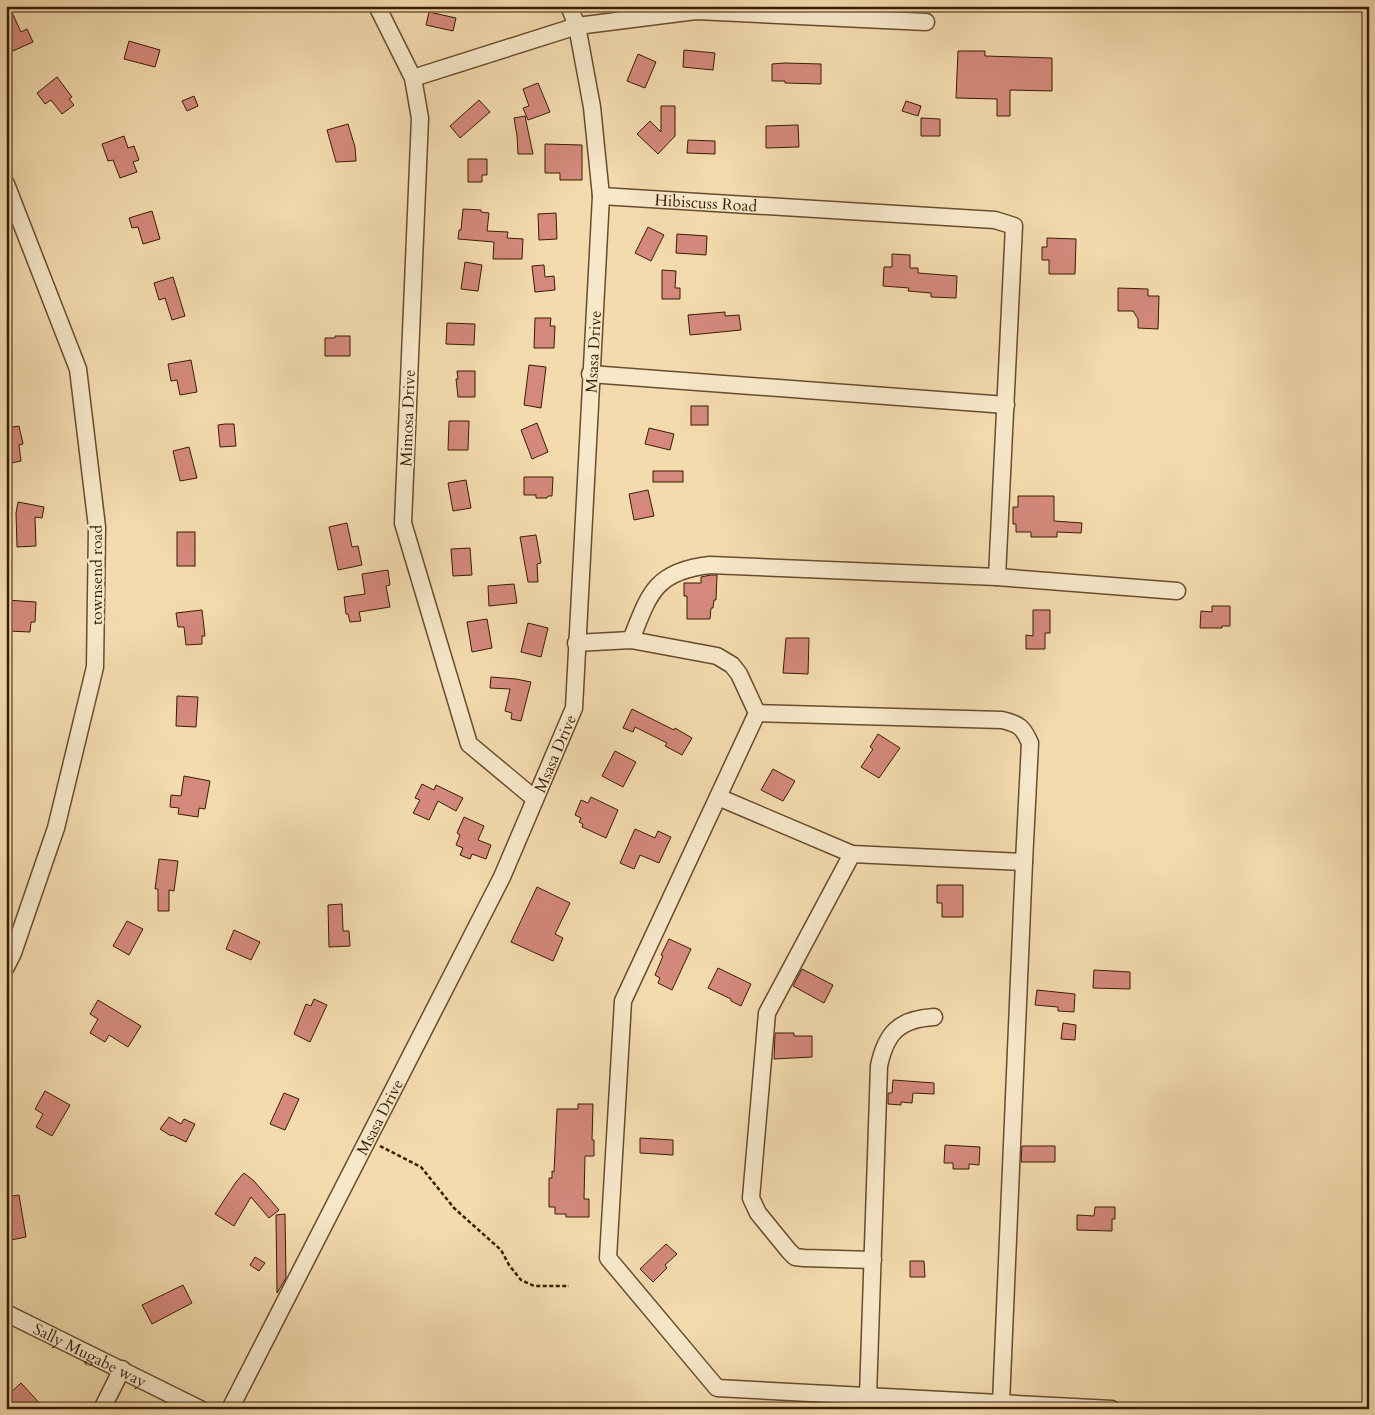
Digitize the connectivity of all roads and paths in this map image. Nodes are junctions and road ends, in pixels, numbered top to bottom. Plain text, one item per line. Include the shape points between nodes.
1 (377, 6) edge
2 (569, 6) edge
3 (926, 22) dead end
4 (577, 26) junction
5 (413, 78) junction
6 (6, 184) edge
7 (600, 196) junction
8 (590, 374) junction
9 (1006, 405) junction
10 (998, 577) junction
11 (1177, 591) dead end
12 (631, 640) junction
13 (576, 643) junction
14 (756, 713) junction
15 (718, 797) junction
16 (535, 799) junction
17 (852, 854) junction
18 (1024, 862) junction
19 (8, 956) edge
20 (934, 1017) dead end
21 (368, 1139) junction
22 (873, 1260) junction
23 (569, 1286) dead end
24 (6, 1313) edge
25 (122, 1369) junction
26 (868, 1396) junction
27 (1001, 1403) junction
28 (102, 1409) edge
29 (200, 1409) edge
30 (230, 1409) edge
31 (1112, 1409) edge

1 - 5 street, Mimosa Drive
2 - 4 street, Msasa Drive
3 - 4 street via 696,11
4 - 5 street
4 - 7 street, Msasa Drive via 592,107
5 - 16 street, Mimosa Drive via 420,118 402,523 469,744
6 - 19 street, townsend road via 78,369 97,527 95,667 56,828
7 - 8 street, Msasa Drive
7 - 9 street, Hibiscuss Road via 995,220 1014,226
8 - 9 street
8 - 13 street, Msasa Drive
9 - 10 street
10 - 11 street
10 - 12 street via 710,565 694,567 659,583
12 - 13 street
12 - 14 street via 724,659 739,674
13 - 16 street, Msasa Drive via 574,708
14 - 15 street
14 - 18 street via 1002,720 1016,724 1025,731 1030,743
15 - 17 street
15 - 26 street via 623,1001 608,1258 717,1388
16 - 21 street, Msasa Drive via 502,877
17 - 18 street
17 - 22 street via 767,1013 751,1198 758,1213 795,1257
18 - 27 street
20 - 22 street via 909,1021 897,1028 882,1052
21 - 23 path via 421,1167 454,1208 501,1250 522,1280 534,1286
21 - 30 street, Msasa Drive
22 - 26 street
24 - 25 street, Sally Mugabe way
25 - 28 street
25 - 29 street, Sally Mugabe way
26 - 27 street
27 - 31 street

